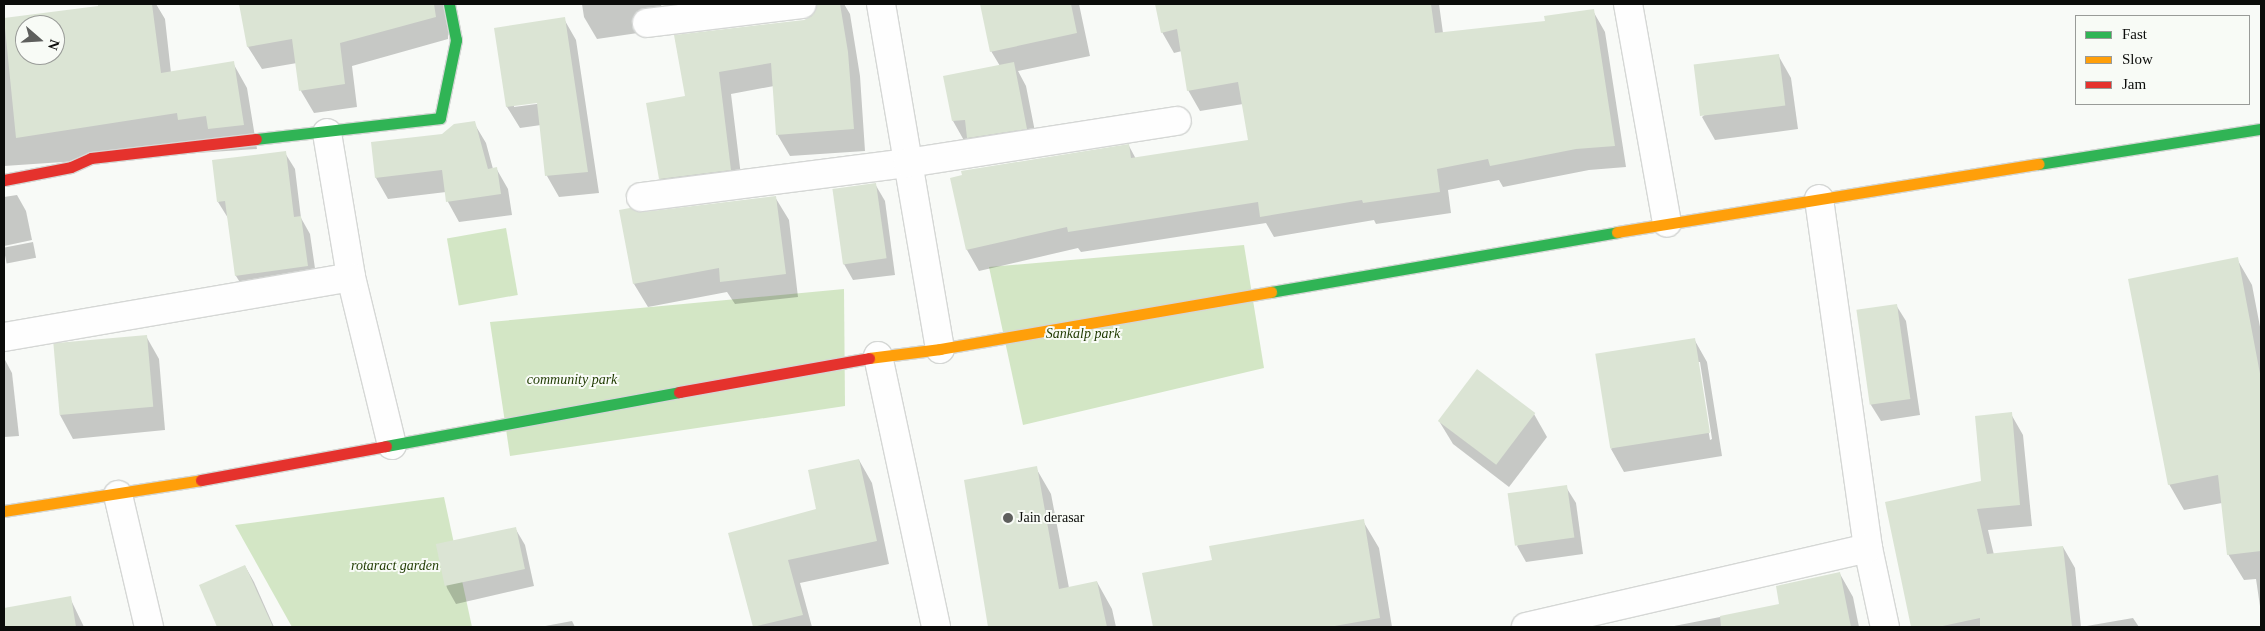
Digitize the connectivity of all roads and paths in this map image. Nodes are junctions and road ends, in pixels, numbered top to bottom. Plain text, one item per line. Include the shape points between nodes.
1 (449, 4) edge
2 (802, 4) edge
3 (881, 4) edge
4 (1628, 4) edge
5 (647, 23) dead end
6 (1177, 121) dead end
7 (2261, 129) edge
8 (328, 134) junction
9 (908, 163) junction
10 (4, 180) edge
11 (641, 197) dead end
12 (1819, 199) junction
13 (1667, 224) junction
14 (351, 277) junction
15 (4, 337) edge
16 (940, 349) junction
17 (878, 356) junction
18 (392, 445) junction
19 (118, 494) junction
20 (4, 511) edge
21 (1868, 548) junction
22 (149, 627) edge
23 (936, 627) edge
24 (1526, 627) edge
25 (1886, 627) edge

1 - 8 main road via 456,40 440,118
2 - 5 street
3 - 9 street
4 - 13 street
6 - 9 street
7 - 12 main road
8 - 10 main road via 91,158 72,167
8 - 14 street
9 - 11 street
9 - 16 street
12 - 13 main road
12 - 21 street
13 - 16 main road
14 - 15 street
14 - 18 street
16 - 17 main road
17 - 18 main road
17 - 23 street
18 - 19 main road
19 - 20 main road
19 - 22 street
21 - 24 street
21 - 25 street

